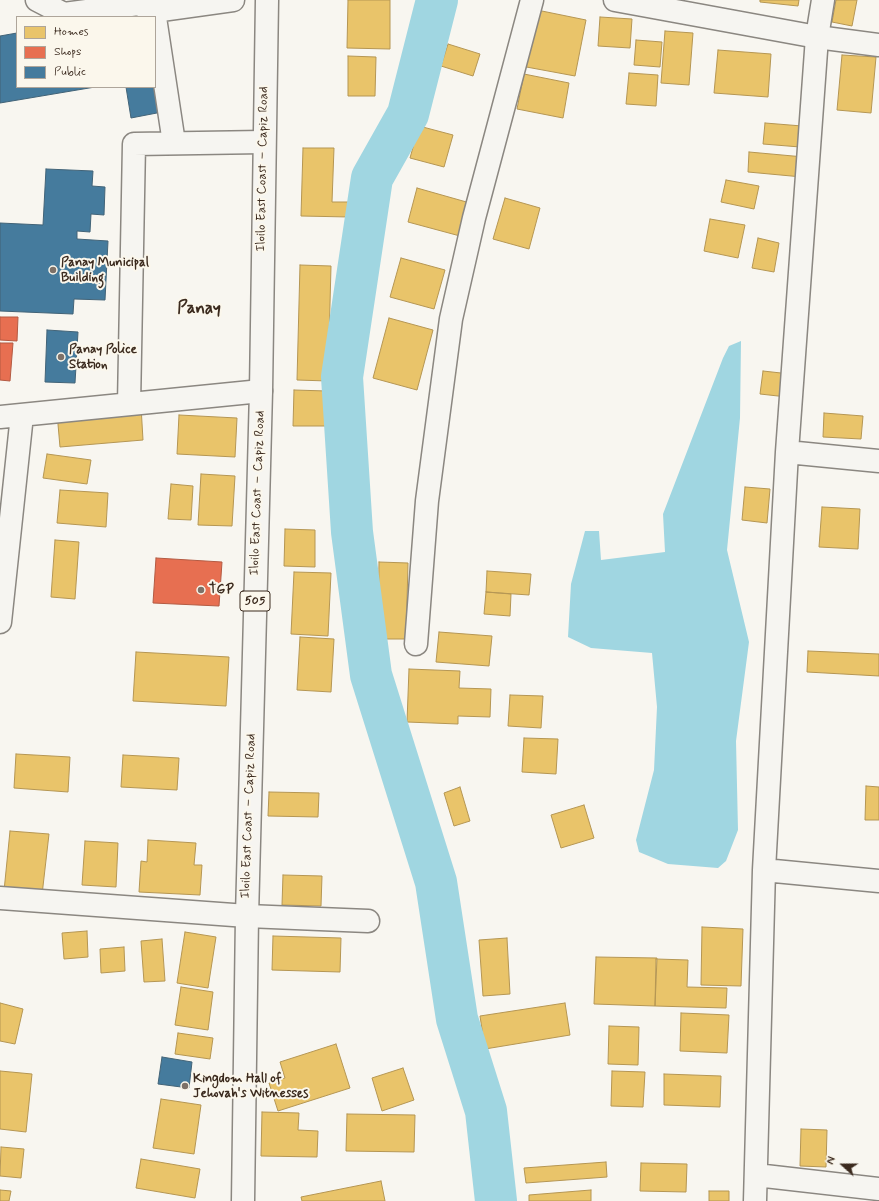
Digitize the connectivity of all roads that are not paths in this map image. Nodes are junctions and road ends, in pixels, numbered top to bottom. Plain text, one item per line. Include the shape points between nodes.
1 (38, 0) edge
2 (233, 0) edge
3 (267, 0) edge
4 (532, 0) edge
5 (615, 0) edge
6 (823, 0) edge
7 (154, 11) junction
8 (155, 16) edge
9 (156, 24) edge
10 (817, 37) junction
11 (879, 45) edge
12 (264, 142) junction
13 (174, 143) junction
14 (261, 391) junction
15 (129, 404) junction
16 (22, 415) junction
17 (0, 417) edge
18 (787, 452) junction
19 (879, 461) edge
20 (0, 622) edge
21 (416, 644) dead end
22 (764, 870) junction
23 (879, 881) edge
24 (0, 898) edge
25 (247, 916) junction
26 (368, 921) dead end
27 (756, 1175) junction
28 (879, 1189) edge
29 (243, 1201) edge
30 (755, 1201) edge

1 - 7 street via 64,14 138,4
2 - 7 street
3 - 12 street, Iloilo East Coast – Capiz Road / 505
4 - 21 street via 474,218 451,319 427,501
5 - 10 street
6 - 10 street
7 - 8 street
9 - 13 street
10 - 11 street
10 - 18 street
12 - 13 street
12 - 14 street, Iloilo East Coast – Capiz Road / 505
13 - 15 street via 134,144
14 - 15 street
14 - 25 street, Iloilo East Coast – Capiz Road / 505
15 - 16 street
16 - 17 street
16 - 20 street
18 - 19 street
18 - 22 street
22 - 23 street
22 - 27 street
24 - 25 street
25 - 26 street
25 - 29 street, Iloilo East Coast – Capiz Road / 505
27 - 28 street
27 - 30 street

